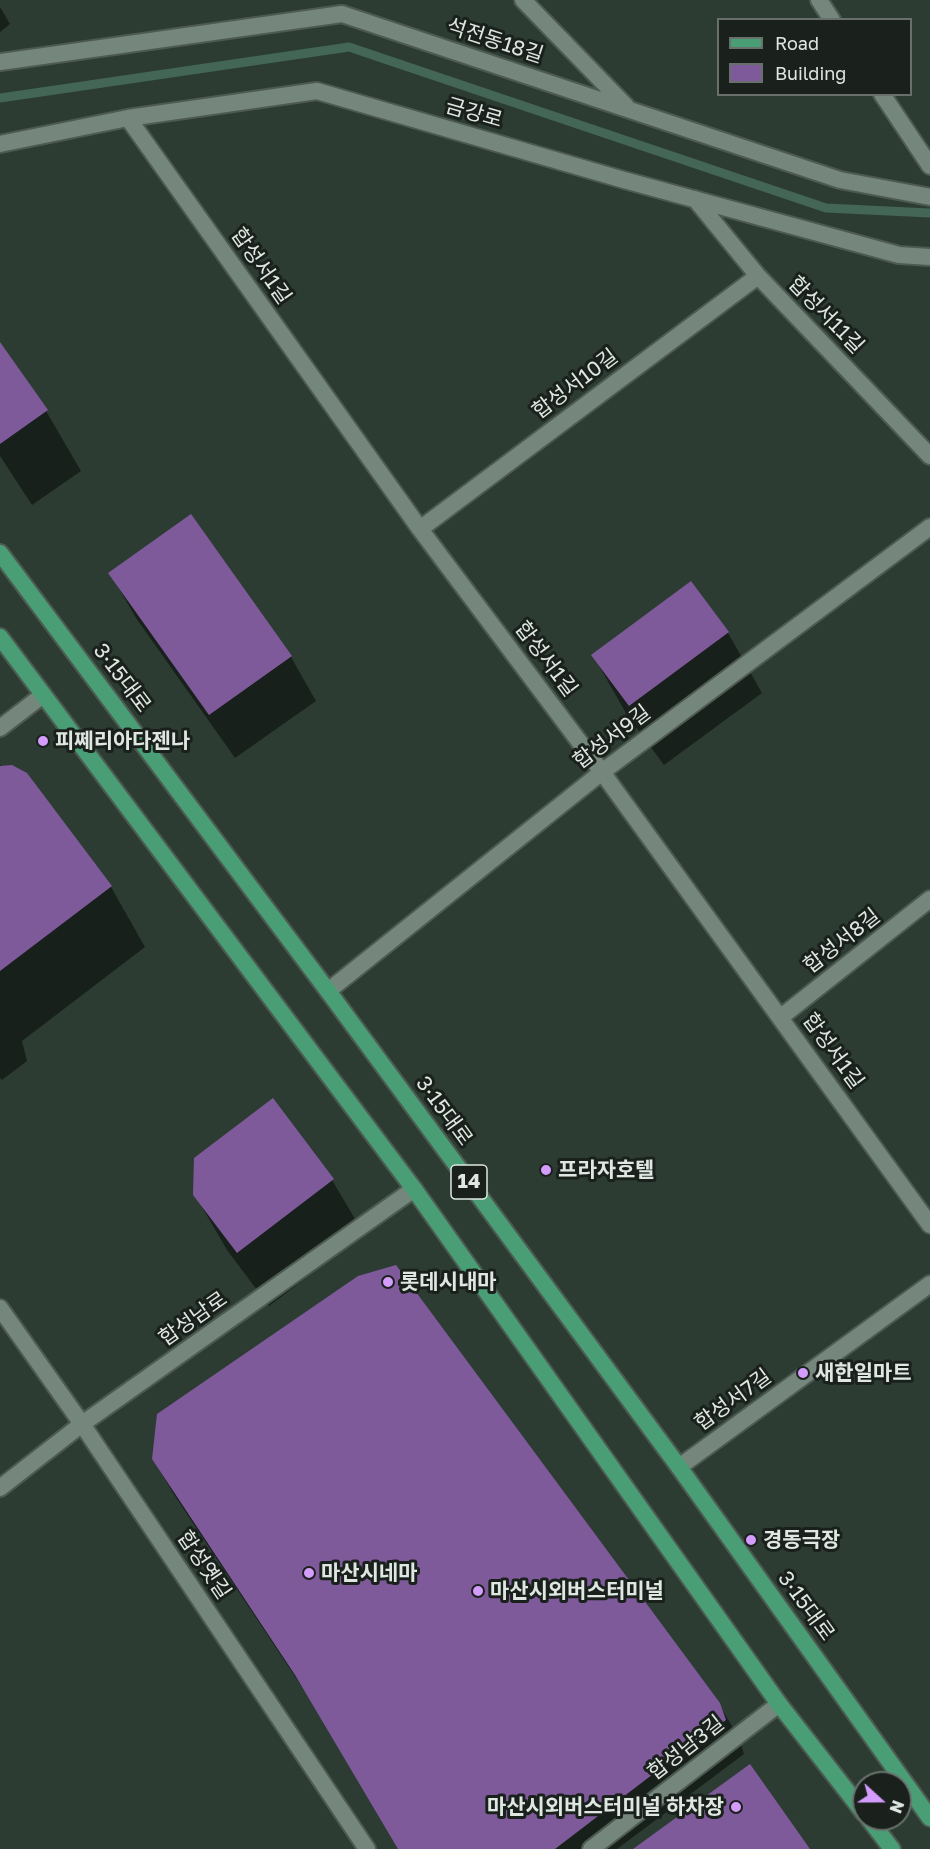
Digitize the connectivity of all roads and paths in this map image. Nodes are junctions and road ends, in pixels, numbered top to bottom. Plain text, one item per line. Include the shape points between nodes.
1 (523, 0) edge
2 (819, 0) edge
3 (831, 18) edge
4 (0, 62) edge
5 (883, 96) edge
6 (628, 109) junction
7 (128, 118) junction
8 (0, 144) edge
9 (930, 166) edge
10 (930, 197) edge
11 (695, 199) junction
12 (930, 257) edge
13 (758, 276) junction
14 (930, 456) edge
15 (930, 527) edge
16 (420, 529) junction
17 (0, 553) edge
18 (0, 637) edge
19 (43, 695) junction
20 (0, 728) edge
21 (602, 772) junction
22 (930, 899) edge
23 (328, 991) junction
24 (781, 1017) junction
25 (414, 1190) junction
26 (930, 1225) edge
27 (930, 1284) edge
28 (0, 1308) edge
29 (82, 1424) junction
30 (679, 1467) junction
31 (0, 1488) edge
32 (779, 1704) junction
33 (852, 1798) edge
34 (930, 1818) edge
35 (878, 1831) edge
36 (367, 1849) edge
37 (591, 1849) edge
38 (892, 1849) edge

1 - 6 street
2 - 3 street
4 - 6 street, 석전동18길 via 342,14
5 - 9 street
6 - 10 street, 석전동18길 via 840,180
7 - 8 street, 금강로
7 - 11 street, 금강로 via 317,91
7 - 16 street, 합성서1길
11 - 12 street, 금강로 via 899,255
11 - 13 street, 합성서11길
13 - 14 street, 합성서11길
13 - 16 street, 합성서10길
15 - 21 street, 합성서9길
16 - 21 street, 합성서1길
17 - 23 main road, 3·15대로 / 14
18 - 19 main road, 14
19 - 20 street
19 - 25 main road, 14
21 - 23 street, 합성서9길
21 - 24 street, 합성서1길
22 - 24 street, 합성서8길
23 - 30 main road, 3·15대로 / 14
24 - 26 street, 합성서1길
25 - 29 street, 합성남로
25 - 32 main road, 14
27 - 30 street, 합성서7길
28 - 29 street, 합성옛길
29 - 31 street, 합성남로
29 - 36 street, 합성옛길
30 - 34 main road, 3·15대로 / 14
32 - 33 main road, 14
32 - 37 street, 합성남3길
35 - 38 main road

